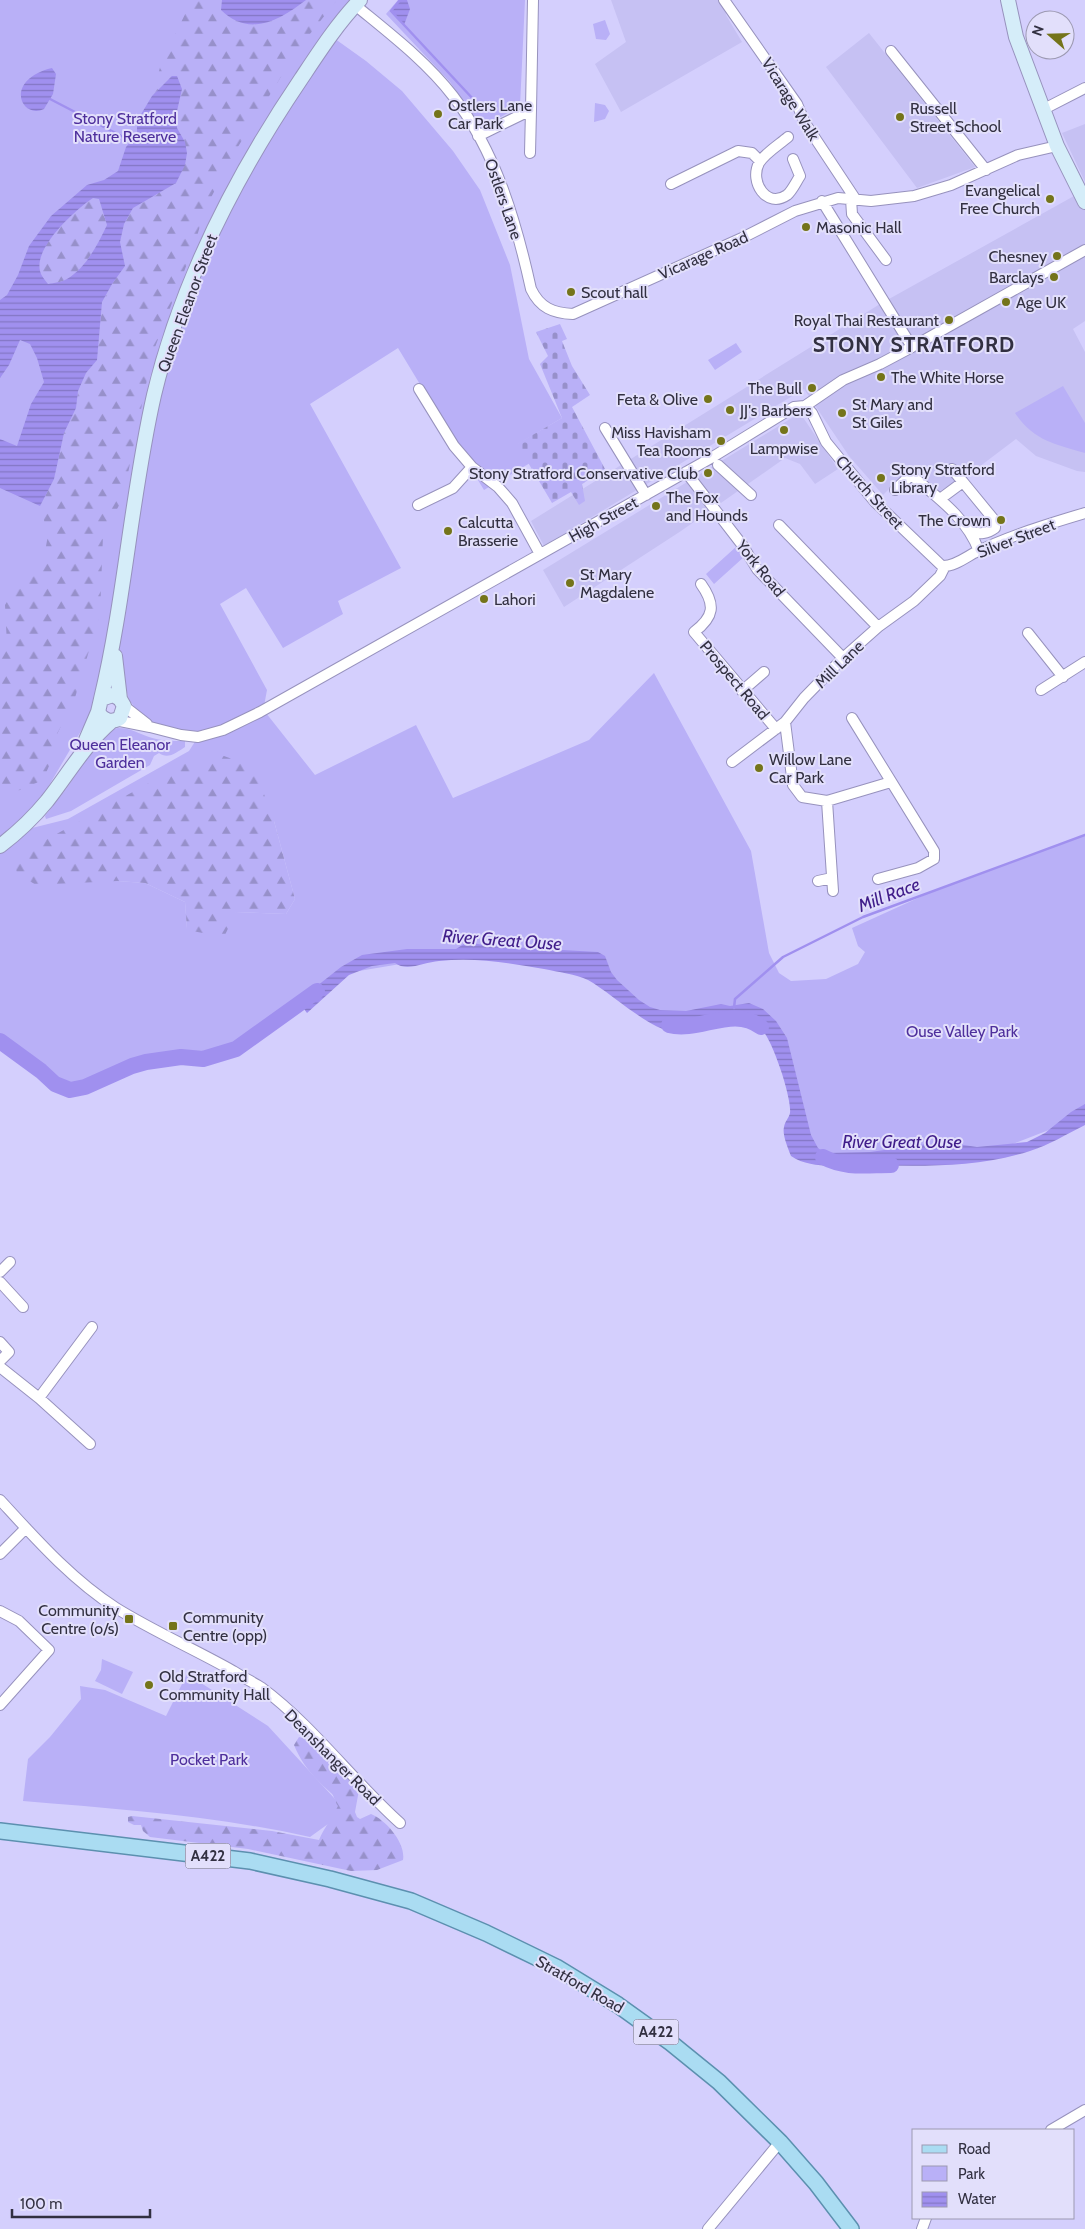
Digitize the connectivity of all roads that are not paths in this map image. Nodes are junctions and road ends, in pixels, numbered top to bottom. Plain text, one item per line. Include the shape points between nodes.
1 (533, 0) edge
2 (724, 0) edge
3 (1008, 0) edge
4 (358, 2) edge
5 (891, 51) dead end
6 (1085, 88) edge
7 (1044, 109) junction
8 (531, 110) junction
9 (478, 136) junction
10 (788, 137) dead end
11 (1057, 146) junction
12 (530, 154) dead end
13 (793, 159) dead end
14 (760, 161) junction
15 (986, 170) junction
16 (671, 184) dead end
17 (787, 195) junction
18 (853, 199) junction
19 (822, 201) junction
20 (1085, 202) edge
21 (795, 210) junction
22 (1085, 250) edge
23 (886, 260) dead end
24 (555, 313) joint
25 (912, 347) junction
26 (419, 389) dead end
27 (804, 406) junction
28 (605, 428) dead end
29 (718, 465) dead end
30 (472, 468) junction
31 (952, 469) dead end
32 (686, 472) junction
33 (963, 482) junction
34 (895, 490) dead end
35 (646, 495) junction
36 (751, 495) dead end
37 (940, 500) junction
38 (418, 504) dead end
39 (1085, 514) edge
40 (778, 525) dead end
41 (970, 532) junction
42 (979, 551) junction
43 (540, 554) junction
44 (946, 566) junction
45 (700, 584) dead end
46 (878, 627) junction
47 (1028, 633) dead end
48 (114, 645) junction
49 (843, 658) junction
50 (1084, 664) edge
51 (764, 672) dead end
52 (1062, 677) junction
53 (1041, 690) dead end
54 (742, 691) junction
55 (122, 702) junction
56 (100, 706) junction
57 (852, 718) dead end
58 (114, 721) junction
59 (785, 722) junction
60 (150, 727) junction
61 (776, 729) junction
62 (81, 752) junction
63 (732, 762) dead end
64 (891, 782) junction
65 (827, 800) junction
66 (0, 846) edge
67 (832, 878) junction
68 (878, 879) dead end
69 (818, 881) dead end
70 (833, 891) dead end
71 (10, 1262) dead end
72 (0, 1272) edge
73 (0, 1282) edge
74 (23, 1307) dead end
75 (92, 1327) dead end
76 (0, 1342) edge
77 (0, 1361) edge
78 (0, 1367) edge
79 (39, 1398) junction
80 (90, 1444) dead end
81 (0, 1500) edge
82 (26, 1528) junction
83 (0, 1554) edge
84 (0, 1611) edge
85 (0, 1704) edge
86 (400, 1823) dead end
87 (0, 1831) edge
88 (1085, 2110) edge
89 (1054, 2129) edge
90 (780, 2142) junction
91 (708, 2229) edge
92 (851, 2229) edge

1 - 8 street
2 - 18 street, Vicarage Walk via 797,104 805,123
3 - 7 street via 1016,37
4 - 9 street, Ostlers Lane via 412,52 452,96
4 - 48 street, Queen Eleanor Street via 330,36 258,146 228,200 190,285 154,394 133,506
5 - 15 street
6 - 7 street
7 - 11 street
8 - 9 street
8 - 12 street
9 - 24 street, Ostlers Lane via 495,168 531,289 536,299
10 - 14 street
11 - 15 street, Vicarage Road via 1018,155
11 - 20 street
13 - 17 street via 800,176
14 - 16 street via 752,153 738,151
14 - 17 street via 756,184 763,194 776,199
15 - 18 street, Vicarage Road via 914,196 871,201
17 - 21 street
18 - 19 street, Vicarage Road
18 - 23 street, Vicarage Walk via 852,214
19 - 21 street, Vicarage Road
19 - 25 street
21 - 24 street, Vicarage Road via 742,238 573,314
22 - 25 street, High Street
25 - 27 street, High Street via 843,380
26 - 30 street via 454,446
27 - 32 street, High Street via 794,407
27 - 44 street, Church Street via 812,413 826,442 875,502 936,561
28 - 35 street
29 - 36 street
30 - 38 street via 453,488
30 - 43 street via 498,487 512,503
31 - 33 street
32 - 35 street, High Street
32 - 49 street, York Road via 757,569
33 - 37 street
33 - 41 street via 995,521 995,528 989,532
34 - 37 street via 912,474
35 - 43 street, High Street
37 - 41 street
39 - 42 street, Silver Street
40 - 46 street
41 - 42 street
42 - 44 street, Silver Street
43 - 60 street, High Street via 223,730 198,737
44 - 46 street, Mill Lane via 914,600
45 - 54 street, Prospect Road via 712,606 704,625 694,632
46 - 49 street, Mill Lane
47 - 52 street
48 - 55 street, Queen Eleanor Street
48 - 56 street, Queen Eleanor Street
49 - 59 street, Mill Lane
50 - 52 street
51 - 54 street
52 - 53 street
54 - 61 street, Prospect Road
55 - 56 street via 113,695
55 - 58 street via 120,718
55 - 60 street
56 - 58 street via 104,719
56 - 62 street, Queen Eleanor Street
57 - 64 street
58 - 60 street, High Street
58 - 62 street, Queen Eleanor Street
59 - 61 street, Mill Lane
59 - 65 street via 793,785 802,798
61 - 63 street, Mill Lane
62 - 66 street, Queen Eleanor Street via 47,800
64 - 65 street
64 - 68 street via 934,851 934,859 918,868
65 - 67 street
67 - 69 street
67 - 70 street
71 - 72 street
73 - 74 street
75 - 79 street
76 - 77 street via 9,1352
78 - 79 street
79 - 80 street
81 - 82 street, Deanshanger Road
82 - 83 street
82 - 86 street, Deanshanger Road via 71,1573 117,1608 262,1688
84 - 85 street via 20,1621 49,1650
87 - 90 main road, Stratford Road / A422 via 250,1861 411,1901 556,1967 618,2005 719,2082
88 - 89 street
90 - 91 street
90 - 92 main road, Stratford Road / A422

